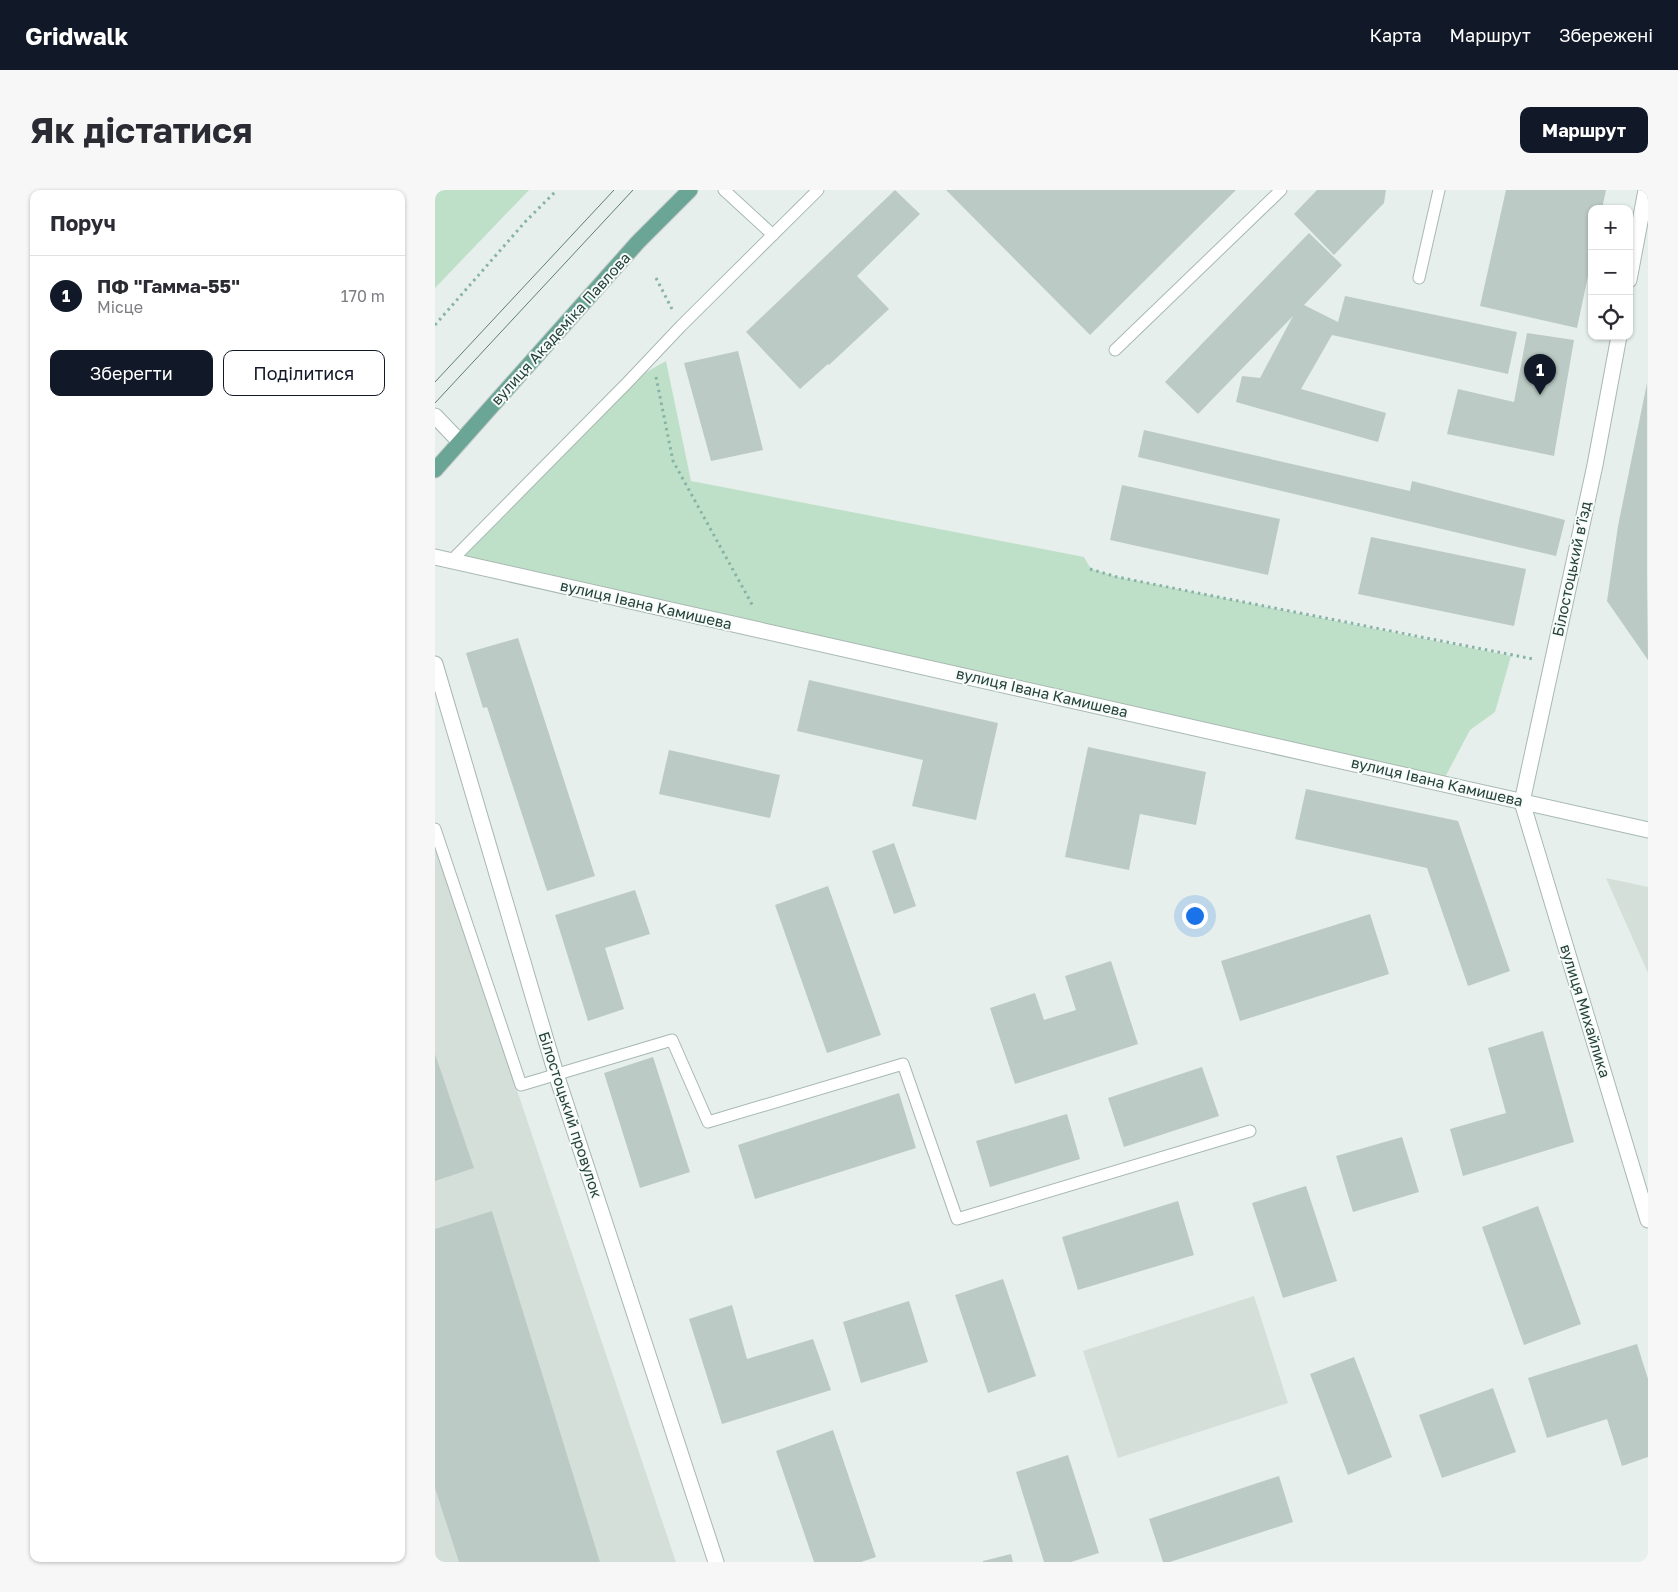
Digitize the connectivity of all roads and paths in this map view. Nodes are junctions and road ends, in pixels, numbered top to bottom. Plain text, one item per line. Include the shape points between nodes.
1 (557, 190) edge
2 (689, 190) edge
3 (725, 190) edge
4 (818, 190) edge
5 (1281, 190) edge
6 (1439, 190) edge
7 (1646, 190) edge
8 (773, 235) junction
9 (1633, 259) edge
10 (656, 278) dead end
11 (1419, 278) dead end
12 (435, 325) edge
13 (681, 326) junction
14 (1618, 340) edge
15 (1115, 350) dead end
16 (652, 357) junction
17 (435, 416) edge
18 (460, 442) junction
19 (435, 470) edge
20 (435, 558) edge
21 (451, 561) junction
22 (1091, 569) dead end
23 (767, 632) junction
24 (1552, 662) junction
25 (435, 664) edge
26 (1522, 802) junction
27 (435, 829) edge
28 (1648, 830) edge
29 (556, 1074) junction
30 (1250, 1131) dead end
31 (1648, 1220) edge
32 (716, 1562) edge

1 - 12 path
2 - 18 main road, вулиця Академіка Павлова via 637,242
3 - 8 lane
4 - 8 lane
5 - 15 lane
6 - 11 lane
7 - 9 street
8 - 13 lane
10 - 13 path
13 - 16 lane
14 - 24 street, Білостоцький в’їзд
16 - 21 lane
16 - 23 path via 673,461
17 - 18 street
18 - 19 main road, вулиця Академіка Павлова
20 - 21 street, вулиця Івана Камишева
21 - 23 street, вулиця Івана Камишева
22 - 24 path
23 - 26 street, вулиця Івана Камишева
24 - 26 street, Білостоцький в’їзд
25 - 29 street, Білостоцький провулок
26 - 28 street, вулиця Івана Камишева
26 - 31 street, вулиця Михайлика
27 - 29 lane via 521,1085
29 - 30 lane via 672,1040 708,1122 903,1064 957,1219
29 - 32 street, Білостоцький провулок

